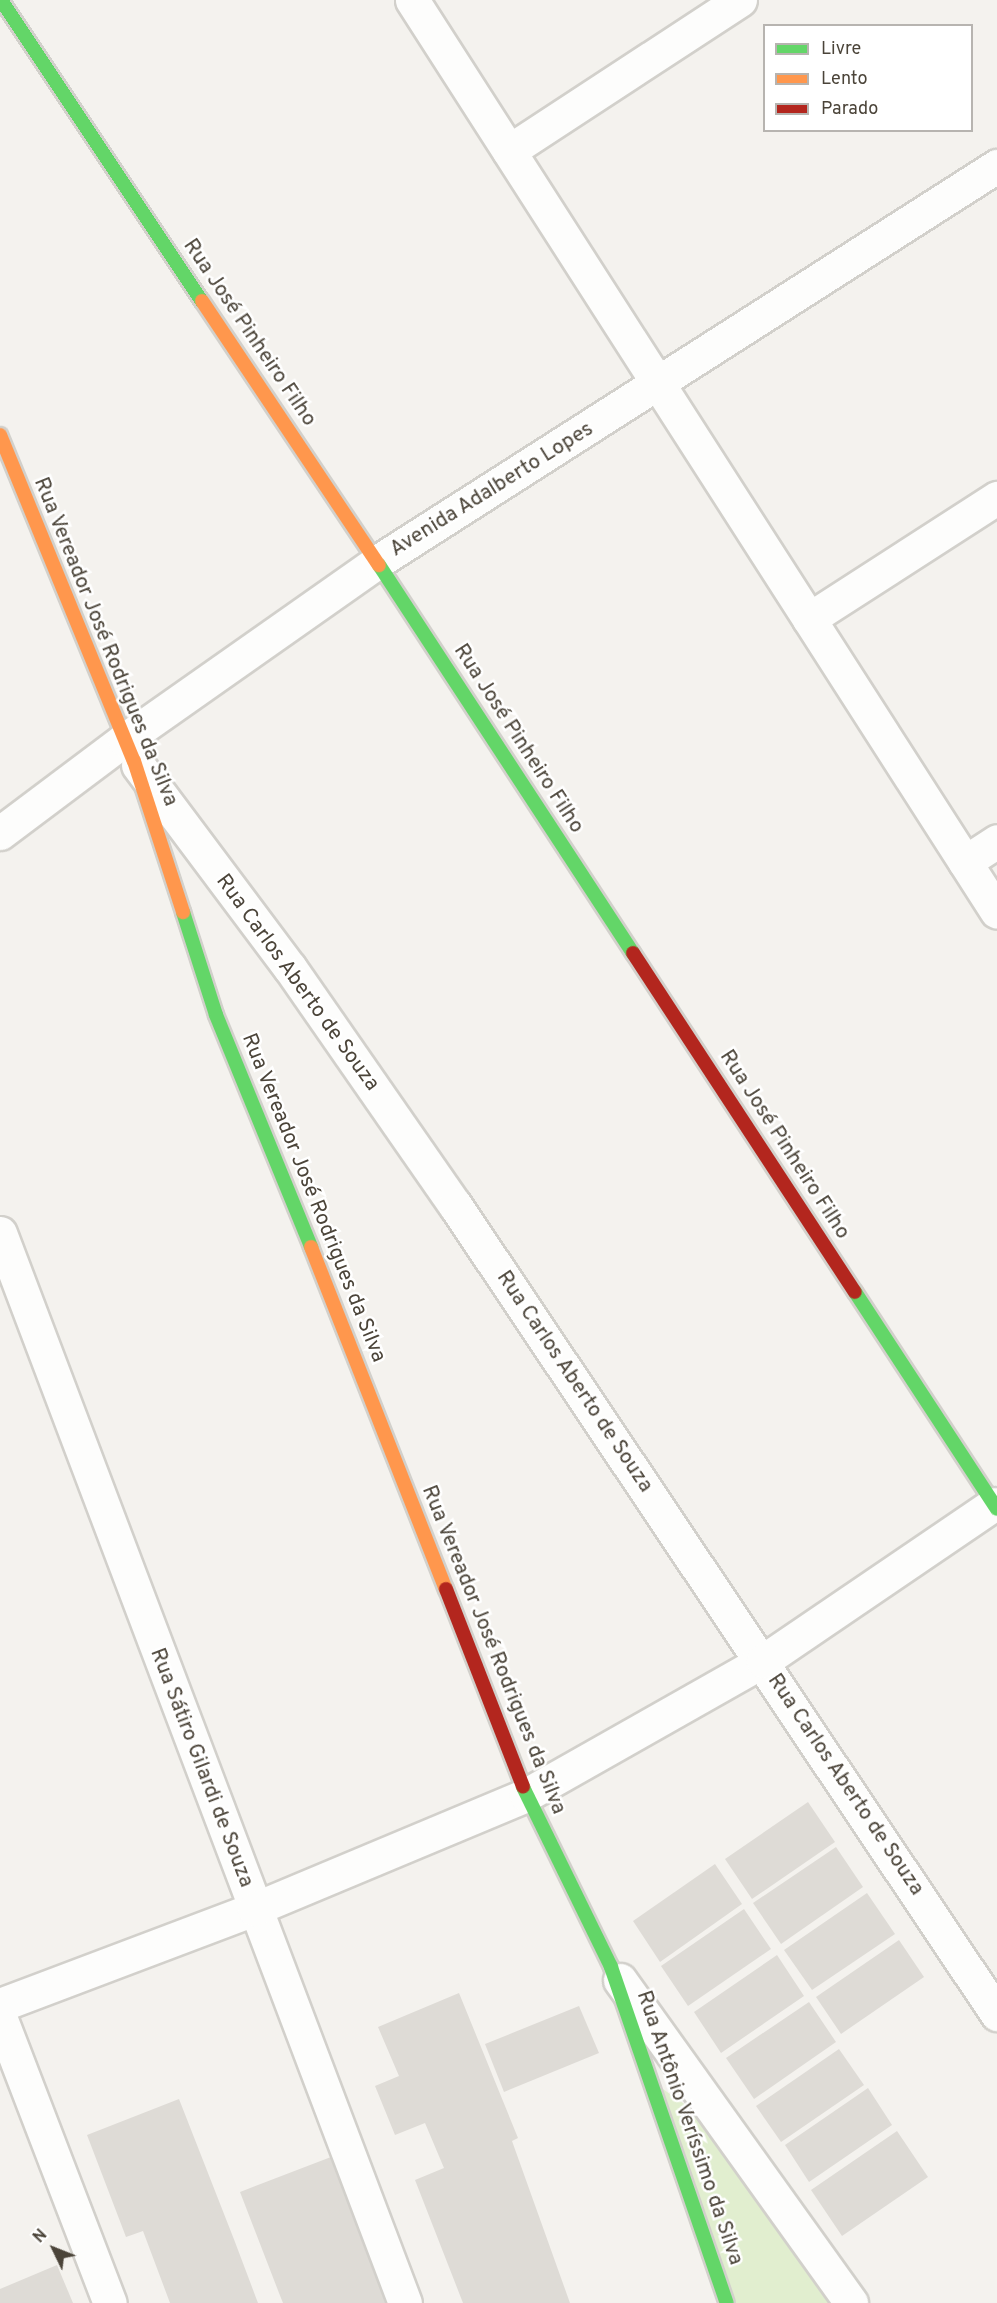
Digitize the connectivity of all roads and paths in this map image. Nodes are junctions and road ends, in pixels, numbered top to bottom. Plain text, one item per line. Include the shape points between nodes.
1 (1, 0) edge
2 (412, 0) edge
3 (740, 0) edge
4 (509, 151) junction
5 (997, 166) edge
6 (659, 385) junction
7 (0, 435) edge
8 (997, 498) edge
9 (377, 562) junction
10 (809, 619) junction
11 (129, 750) junction
12 (0, 833) edge
13 (997, 841) edge
14 (965, 862) junction
15 (997, 912) edge
16 (0, 1233) edge
17 (996, 1505) edge
18 (763, 1661) junction
19 (525, 1795) junction
20 (254, 1909) junction
21 (611, 1968) junction
22 (0, 2005) edge
23 (997, 2014) edge
24 (0, 2017) edge
25 (110, 2303) edge
26 (405, 2303) edge
27 (727, 2303) edge
28 (850, 2303) edge

1 - 9 street, Rua José Pinheiro Filho
2 - 4 street
3 - 4 street
4 - 6 street
5 - 6 street, Avenida Adalberto Lopes
6 - 9 street, Avenida Adalberto Lopes
6 - 10 street
7 - 11 street, Rua Vereador José Rodrigues da Silva
8 - 10 street
9 - 11 street, Avenida Adalberto Lopes
9 - 17 street, Rua José Pinheiro Filho
10 - 14 street
11 - 12 street, Avenida Adalberto Lopes
11 - 18 street, Rua Carlos Aberto de Souza via 303,987
11 - 19 street, Rua Vereador José Rodrigues da Silva via 216,1015 328,1289
13 - 14 street
14 - 15 street
16 - 20 street, Rua Sátiro Gilardi de Souza
17 - 18 street
18 - 19 street
18 - 23 street, Rua Carlos Aberto de Souza
19 - 20 street
19 - 21 street, Rua Vereador José Rodrigues da Silva
20 - 22 street
20 - 26 street, Rua Sátiro Gilardi de Souza
21 - 27 street, Rua Antônio Veríssimo da Silva
21 - 28 street
24 - 25 street

